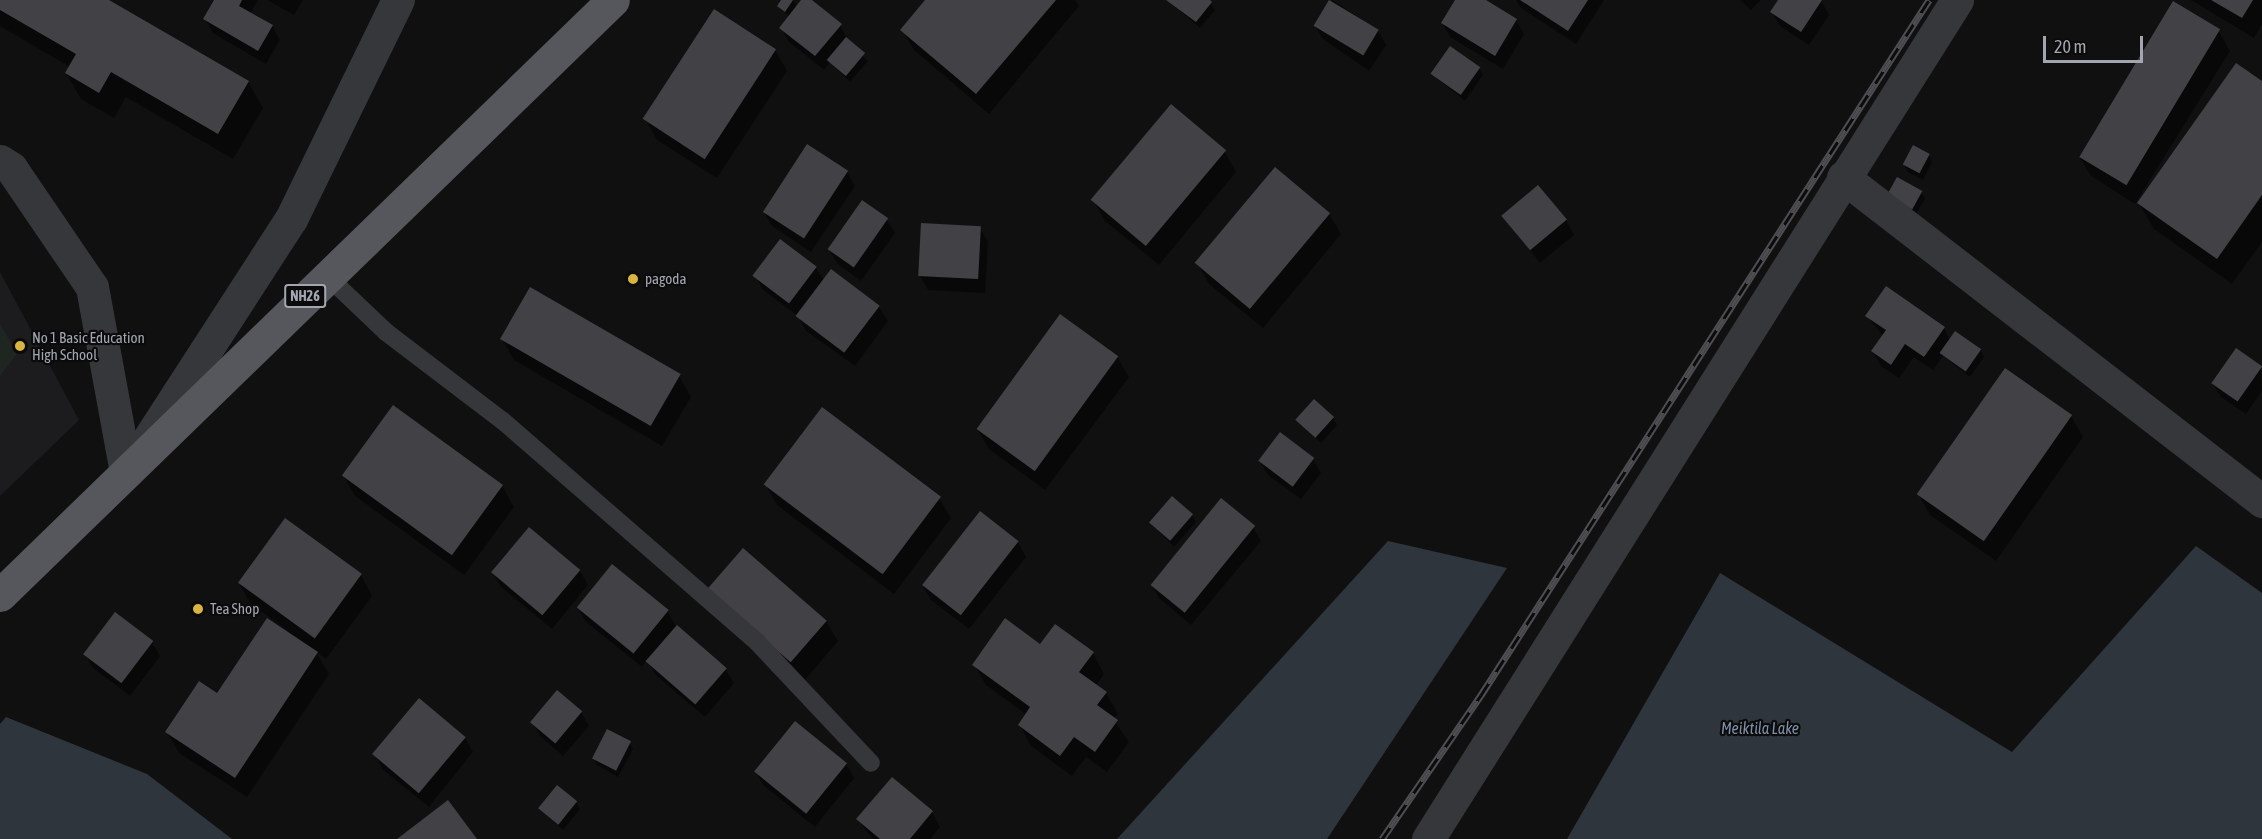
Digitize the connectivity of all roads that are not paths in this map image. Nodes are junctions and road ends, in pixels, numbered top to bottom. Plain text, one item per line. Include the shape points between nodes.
1 (398, 0) edge
2 (613, 0) edge
3 (1957, 0) edge
4 (0, 161) edge
5 (1843, 177) junction
6 (326, 275) junction
7 (126, 472) junction
8 (2262, 501) edge
9 (0, 595) edge
10 (871, 763) dead end
11 (1428, 839) edge

1 - 7 street via 291,219
2 - 6 highway, NH26
3 - 5 street
4 - 7 street via 11,168 92,287
5 - 8 street
5 - 11 street
6 - 7 highway, NH26
6 - 10 lane via 386,332 503,421 757,642
7 - 9 highway, NH26

